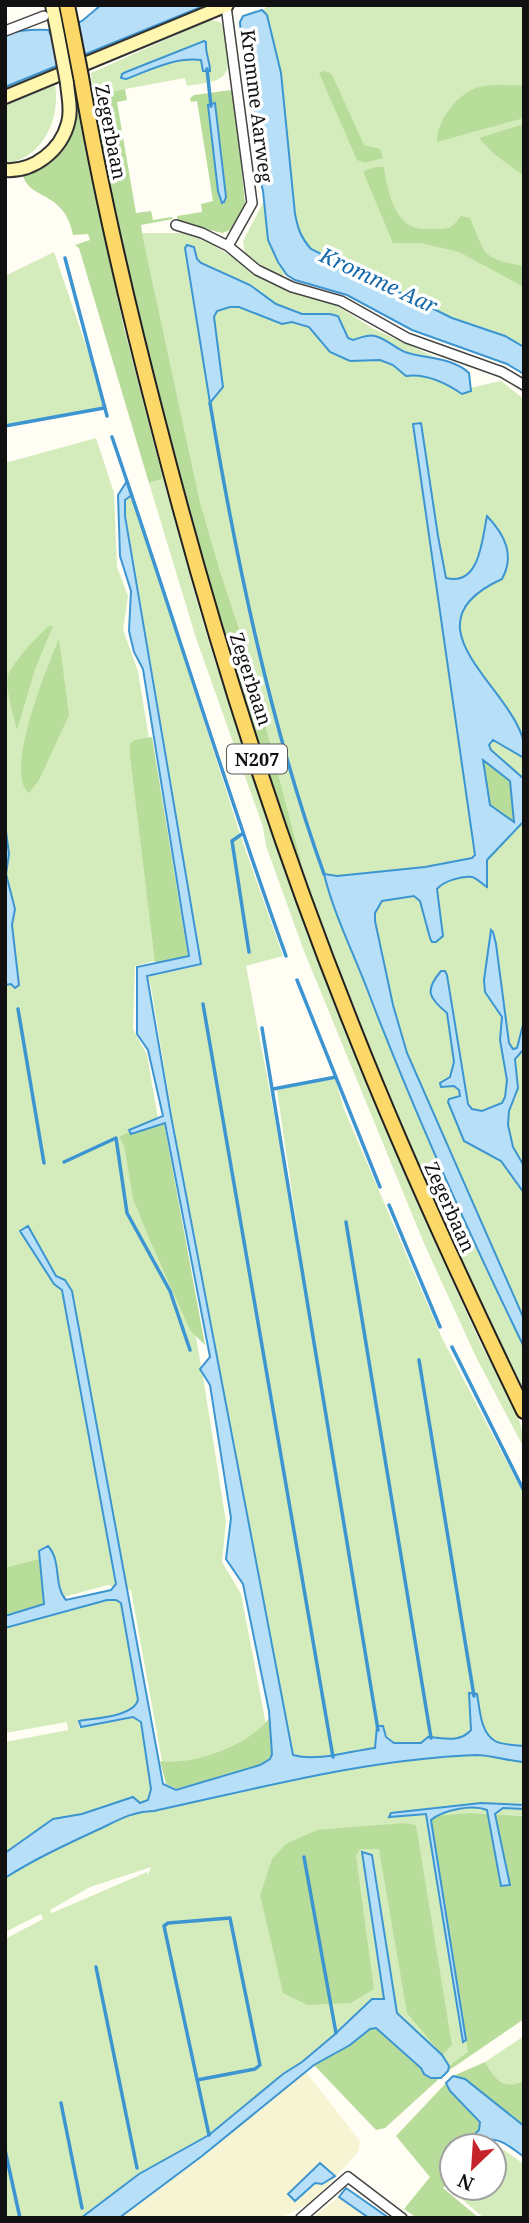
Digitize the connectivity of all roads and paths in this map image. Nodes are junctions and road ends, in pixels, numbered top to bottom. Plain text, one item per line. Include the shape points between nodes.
1 (67, 5) edge
2 (227, 6) edge
3 (48, 10) edge
4 (64, 27) junction
5 (5, 32) edge
6 (74, 80) junction
7 (5, 97) edge
8 (5, 170) edge
9 (176, 225) dead end
10 (228, 246) junction
11 (524, 385) edge
12 (524, 1411) edge
13 (300, 2218) edge
14 (402, 2218) edge

1 - 4 main road, Zegerbaan / N207
2 - 7 street
2 - 10 street, Kromme Aarweg via 252,203
3 - 4 street, Zegerbaan
3 - 5 street
4 - 6 main road, Zegerbaan / N207, bridge
6 - 8 street, Zegerbaan via 68,124 60,142 36,163
6 - 12 main road, Zegerbaan / N207 via 175,491 224,660 289,856 351,1023 446,1247
9 - 10 street
10 - 11 street via 257,270 292,287 341,301 407,338 502,372
13 - 14 street via 348,2178

